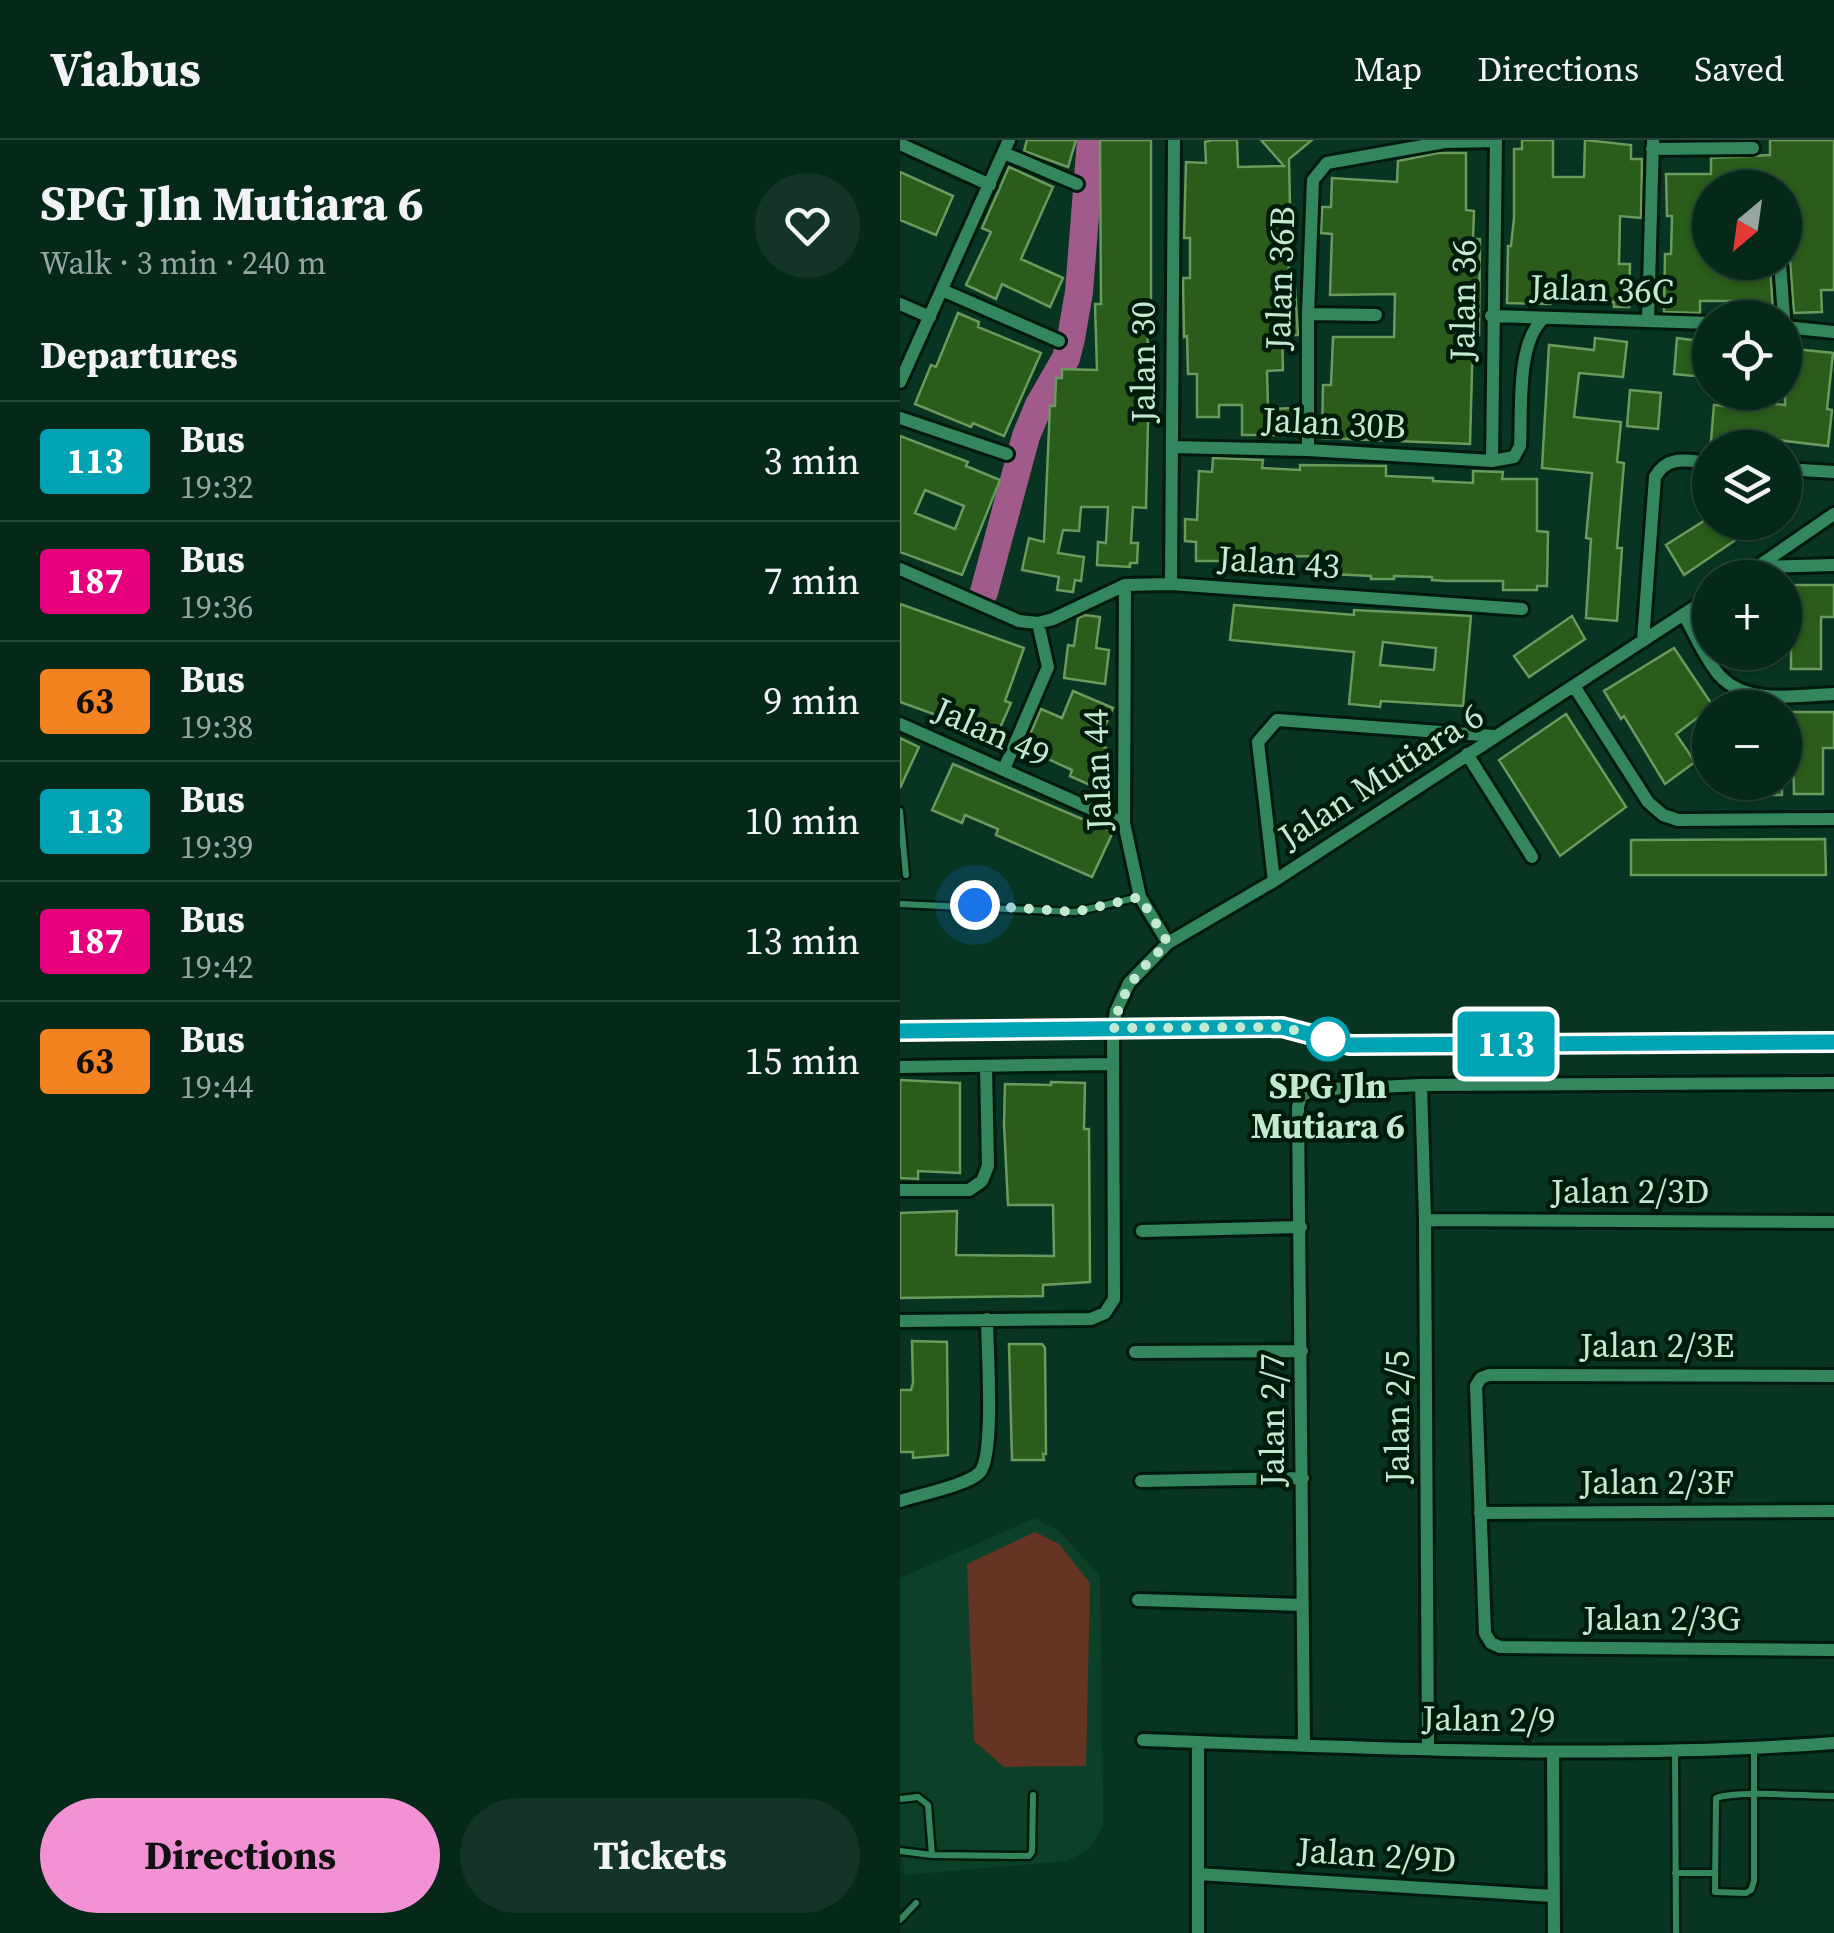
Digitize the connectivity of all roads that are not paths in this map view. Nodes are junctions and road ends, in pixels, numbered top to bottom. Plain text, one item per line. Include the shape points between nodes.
1 (1174, 140) edge
2 (1496, 141) edge
3 (900, 144) edge
4 (1652, 145) edge
5 (1006, 146) edge
6 (1753, 148) dead end
7 (1078, 184) dead end
8 (990, 185) junction
9 (942, 290) junction
10 (900, 304) edge
11 (1308, 314) junction
12 (1376, 316) dead end
13 (1491, 316) junction
14 (930, 318) junction
15 (1544, 318) junction
16 (1648, 321) junction
17 (1692, 322) edge
18 (1802, 329) edge
19 (1834, 332) edge
20 (1059, 341) dead end
21 (900, 382) edge
22 (900, 418) edge
23 (1172, 447) junction
24 (1308, 450) junction
25 (1007, 454) dead end
26 (1492, 461) junction
27 (1692, 462) edge
28 (1802, 469) edge
29 (1834, 472) edge
30 (1834, 514) edge
31 (1768, 560) edge
32 (1834, 566) edge
33 (1802, 567) edge
34 (900, 569) edge
35 (1172, 584) junction
36 (1125, 585) junction
37 (1522, 609) dead end
38 (1692, 610) edge
39 (1684, 615) junction
40 (1038, 622) junction
41 (1643, 641) junction
42 (1574, 686) junction
43 (1834, 694) edge
44 (900, 724) edge
45 (1496, 736) junction
46 (1467, 754) junction
47 (1004, 769) junction
48 (900, 811) edge
49 (1114, 818) dead end
50 (1834, 820) edge
51 (1532, 857) dead end
52 (906, 875) dead end
53 (1274, 881) junction
54 (1140, 897) junction
55 (900, 904) edge
56 (1168, 943) junction
57 (1114, 1028) junction
58 (900, 1031) edge
59 (1834, 1042) edge
60 (1113, 1064) junction
61 (986, 1066) junction
62 (900, 1067) edge
63 (1834, 1082) edge
64 (1421, 1086) junction
65 (900, 1190) edge
66 (1426, 1220) junction
67 (1834, 1222) edge
68 (1301, 1227) junction
69 (1142, 1231) dead end
70 (987, 1318) junction
71 (900, 1320) edge
72 (1135, 1352) dead end
73 (1302, 1352) junction
74 (1834, 1376) edge
75 (1303, 1478) junction
76 (1142, 1481) dead end
77 (900, 1501) edge
78 (1834, 1511) edge
79 (1480, 1512) junction
80 (1138, 1600) dead end
81 (1302, 1605) junction
82 (1834, 1650) edge
83 (1143, 1740) dead end
84 (1198, 1742) junction
85 (1834, 1743) edge
86 (1304, 1744) junction
87 (1428, 1748) junction
88 (1675, 1748) junction
89 (1754, 1749) junction
90 (1553, 1752) junction
91 (1033, 1794) dead end
92 (1754, 1796) junction
93 (1834, 1796) edge
94 (900, 1799) edge
95 (900, 1851) edge
96 (932, 1855) junction
97 (1675, 1873) junction
98 (1715, 1873) junction
99 (1198, 1874) junction
100 (1554, 1896) junction
101 (916, 1903) dead end
102 (900, 1920) edge
103 (1198, 1933) edge
104 (1554, 1933) edge
105 (1676, 1933) edge

1 - 23 street, Jalan 30
2 - 11 street, Jalan 36B via 1445,142 1327,163 1319,170
2 - 13 street, Jalan 36
3 - 8 street
4 - 6 street
4 - 16 street
5 - 7 street
5 - 8 street
8 - 9 street
9 - 14 street
9 - 20 street
10 - 14 street
11 - 12 street
11 - 24 street, Jalan 36B
13 - 15 street, Jalan 36C
13 - 26 street, Jalan 36
14 - 21 street
15 - 16 street, Jalan 36C
15 - 26 street via 1526,344 1520,446 1514,458
16 - 17 street, Jalan 36C
18 - 19 street
22 - 25 street
23 - 24 street, Jalan 30B
23 - 35 street, Jalan 30
24 - 26 street, Jalan 30B
27 - 41 street via 1673,460 1656,477
28 - 29 street
30 - 31 street
32 - 33 street
34 - 40 street via 1019,621
35 - 36 street, Jalan 43
35 - 37 street, Jalan 43
36 - 40 street, Jalan 43
36 - 54 street, Jalan 44 via 1124,822
38 - 39 street, Jalan Mutiara 6
39 - 41 street, Jalan Mutiara 6
39 - 43 street via 1720,676 1736,687 1760,696
40 - 47 street via 1048,667
41 - 42 street, Jalan Mutiara 6
42 - 45 street, Jalan Mutiara 6
42 - 50 street via 1663,815
44 - 47 street, Jalan 49
45 - 46 street, Jalan Mutiara 6
45 - 53 street via 1277,720 1258,742
46 - 51 street
46 - 53 street, Jalan Mutiara 6
47 - 49 street, Jalan 49
48 - 52 lane
53 - 56 street, Jalan Mutiara 6
54 - 55 lane via 1075,912
54 - 56 street, Jalan 44
56 - 57 street, Jalan Mutiara 6 via 1129,983
57 - 58 street
57 - 59 street via 1282,1027 1350,1045
57 - 60 street, Jalan Mutiara 6
60 - 61 street
60 - 70 street, Jalan Mutiara 6 via 1113,1302 1091,1319
61 - 62 street
61 - 65 street via 988,1166 982,1181 969,1190
63 - 64 street
64 - 66 street, Jalan 2/5
64 - 68 street, Jalan 2/7 via 1301,1096
66 - 67 street, Jalan 2/3D
66 - 87 street, Jalan 2/5
68 - 69 street
68 - 73 street, Jalan 2/7
70 - 71 street
70 - 77 street via 984,1464 976,1476
72 - 73 street
73 - 75 street, Jalan 2/7
74 - 79 street, Jalan 2/3E via 1489,1374 1476,1386
75 - 76 street
75 - 81 street, Jalan 2/7
78 - 79 street, Jalan 2/3F
79 - 82 street, Jalan 2/3G via 1485,1634 1491,1644
80 - 81 street
81 - 86 street, Jalan 2/7
83 - 84 street, Jalan 2/9
84 - 86 street, Jalan 2/9
84 - 99 street
85 - 89 street, Jalan 2/9
86 - 87 street, Jalan 2/9
87 - 90 street, Jalan 2/9
88 - 89 street, Jalan 2/9
88 - 90 street, Jalan 2/9
88 - 97 lane
89 - 92 lane
90 - 100 street
91 - 96 lane via 1029,1856
92 - 93 lane
92 - 98 lane via 1716,1798
92 - 98 lane via 1751,1890 1715,1892
94 - 96 lane via 918,1797 928,1805
95 - 96 lane
97 - 98 lane
97 - 105 lane
99 - 100 street, Jalan 2/9D
99 - 103 street
100 - 104 street
101 - 102 lane

